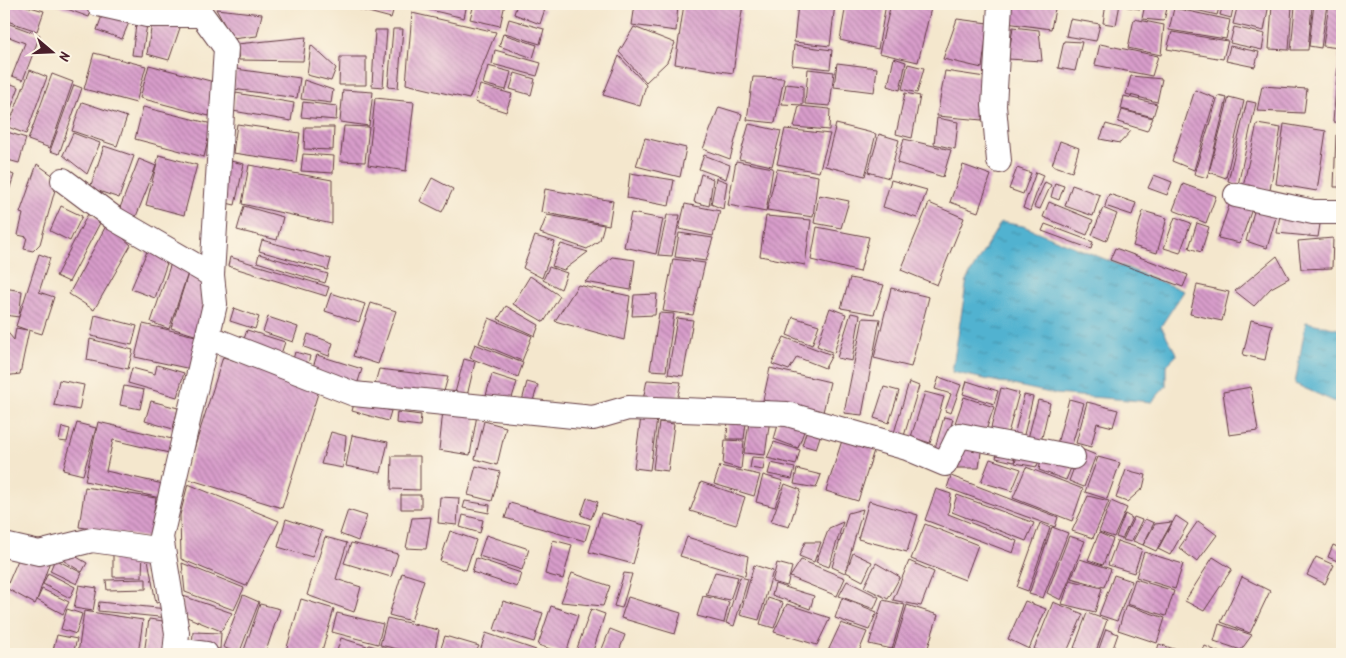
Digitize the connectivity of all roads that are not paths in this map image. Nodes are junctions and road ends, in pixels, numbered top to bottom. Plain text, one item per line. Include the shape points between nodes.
1 (98, 4) edge
2 (1000, 4) edge
3 (198, 9) edge
4 (999, 161) dead end
5 (63, 180) dead end
6 (1236, 195) dead end
7 (1342, 212) edge
8 (212, 275) junction
9 (208, 337) junction
10 (1074, 457) dead end
11 (4, 545) edge
12 (163, 550) junction
13 (175, 652) edge
14 (206, 654) edge

1 - 3 street via 147,15
2 - 4 street via 994,106
3 - 8 street via 226,48
5 - 8 street via 115,219
6 - 7 street via 1313,212
8 - 9 street via 215,304
9 - 10 street via 354,394 593,418 628,408 788,414 906,448 945,464 959,435
9 - 12 street via 161,537
11 - 12 street via 39,553 92,540
12 - 13 street via 177,633
13 - 14 street

